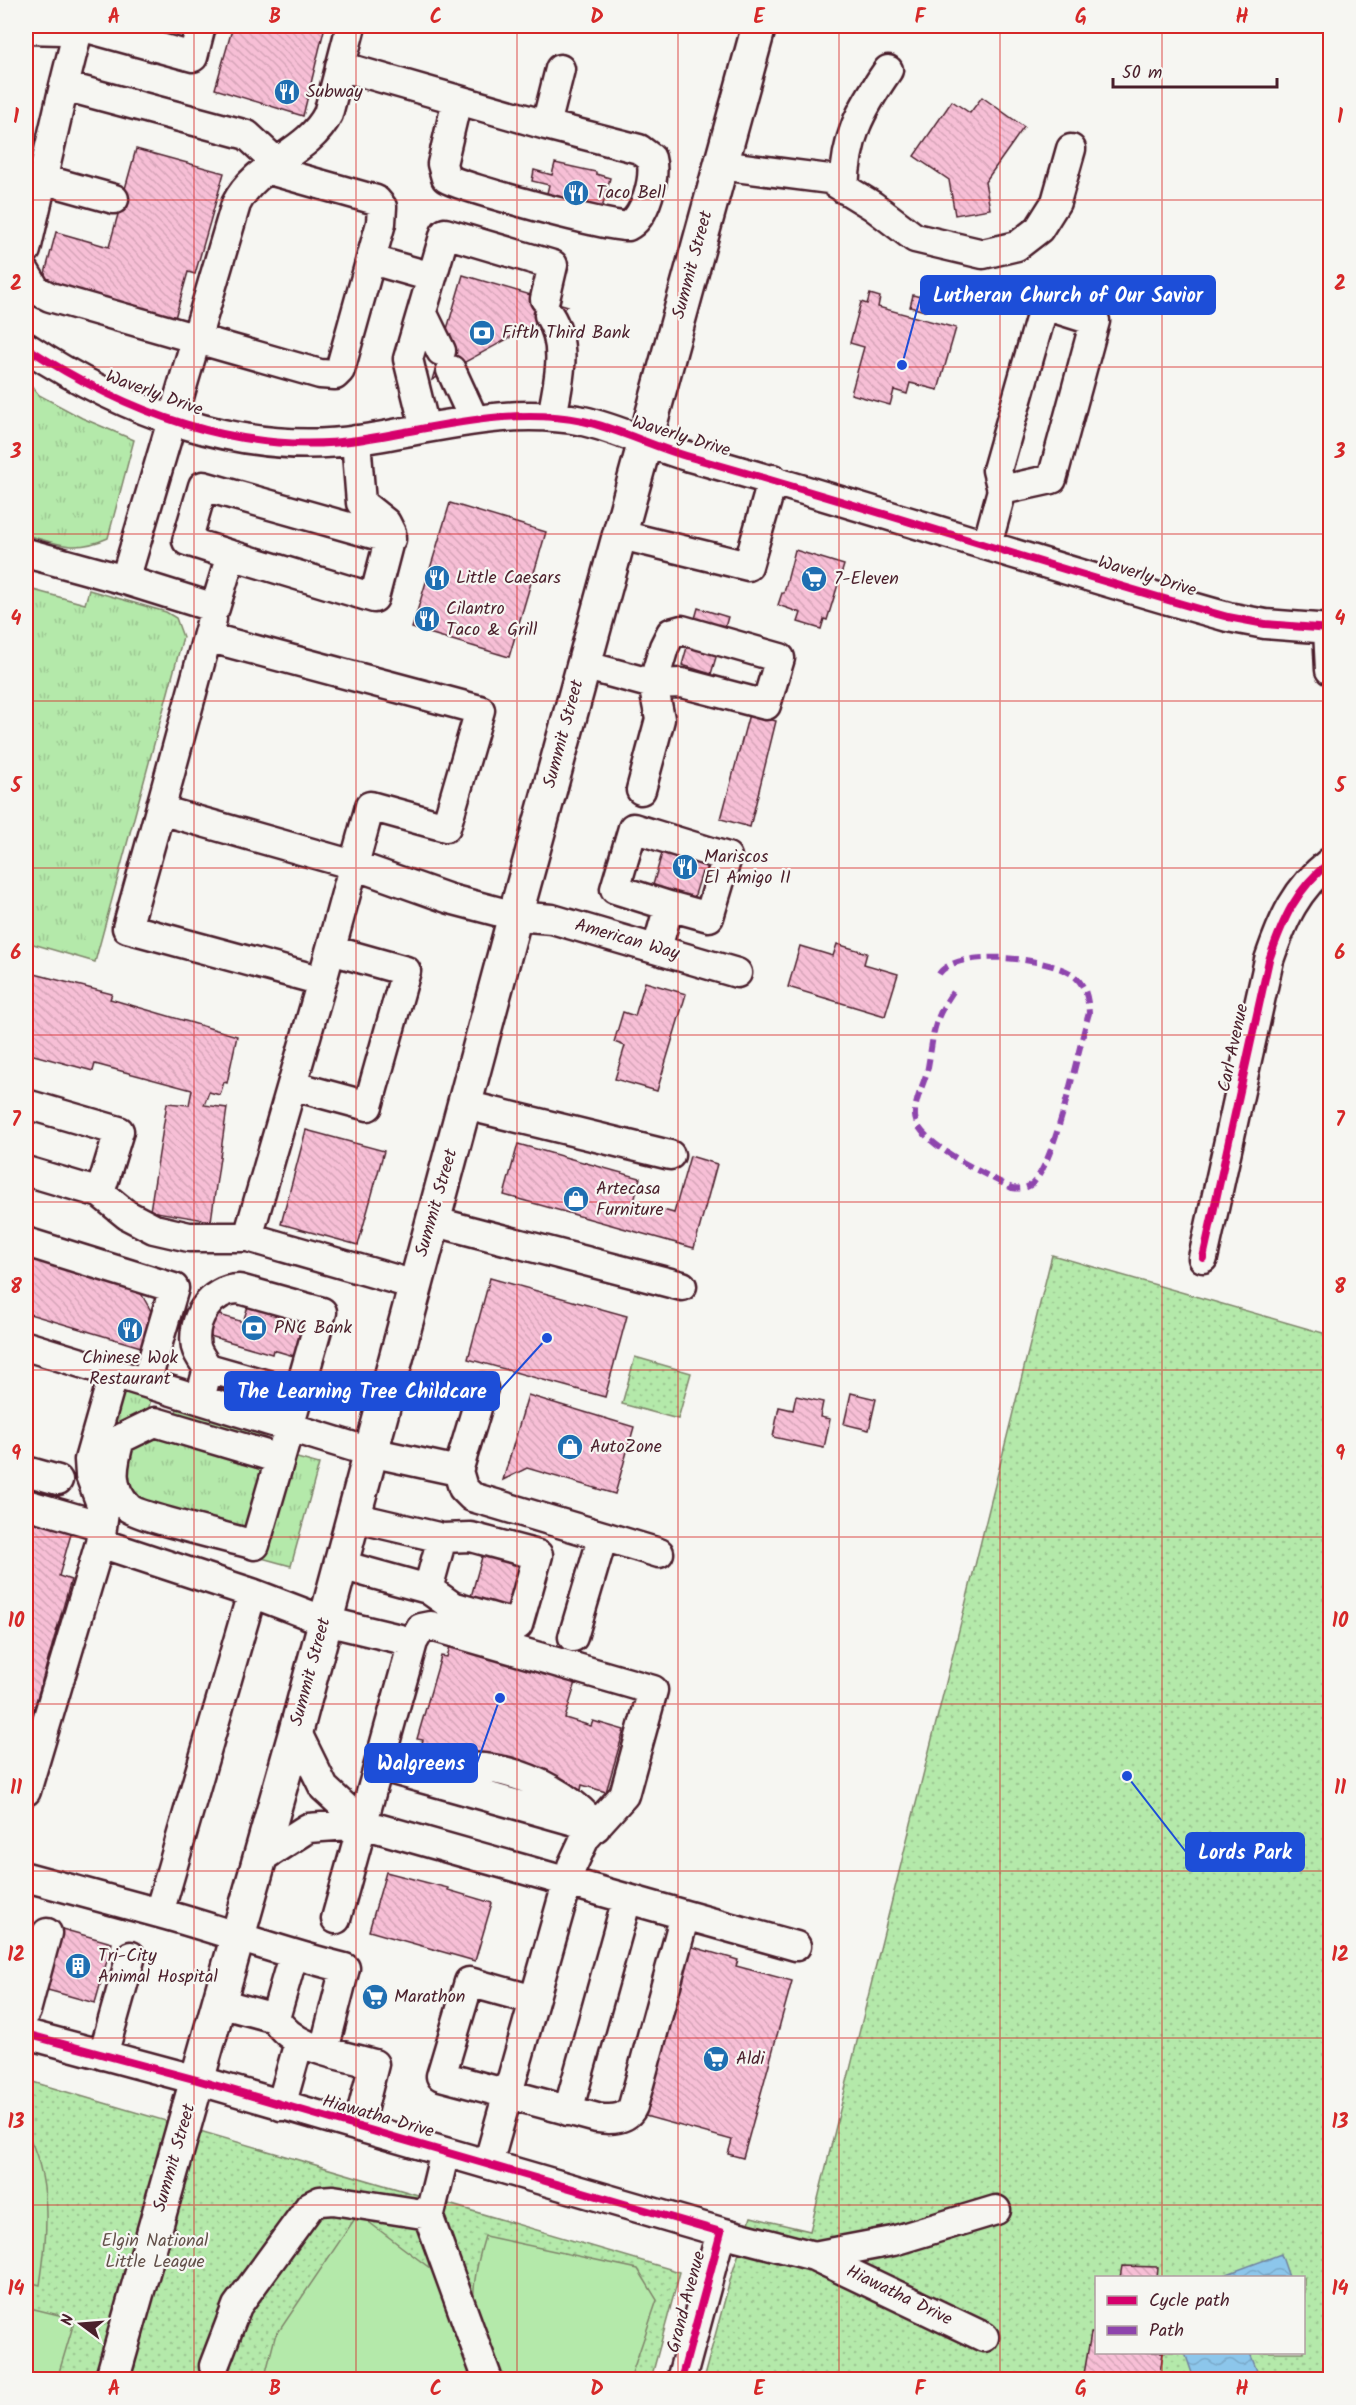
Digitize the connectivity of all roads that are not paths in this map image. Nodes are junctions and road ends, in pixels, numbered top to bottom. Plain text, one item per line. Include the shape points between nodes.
1 (79, 26) edge
2 (201, 26) edge
3 (351, 26) edge
4 (759, 26) edge
5 (26, 29) edge
6 (340, 66) junction
7 (560, 69) dead end
8 (888, 70) dead end
9 (64, 86) junction
10 (457, 100) junction
11 (546, 125) junction
12 (1071, 149) dead end
13 (720, 165) junction
14 (271, 166) junction
15 (42, 179) junction
16 (844, 189) junction
17 (114, 199) dead end
18 (26, 250) edge
19 (372, 260) junction
20 (26, 273) edge
21 (432, 277) junction
22 (422, 312) junction
23 (197, 339) junction
24 (26, 348) edge
25 (552, 417) junction
26 (172, 420) junction
27 (474, 420) junction
28 (425, 428) junction
29 (356, 440) junction
30 (644, 444) junction
31 (773, 479) junction
32 (1002, 490) junction
33 (621, 535) junction
34 (391, 539) junction
35 (987, 545) junction
36 (26, 553) edge
37 (231, 555) junction
38 (125, 580) junction
39 (215, 608) junction
40 (1329, 629) edge
41 (207, 638) junction
42 (583, 665) junction
43 (1330, 670) edge
44 (653, 684) junction
45 (641, 790) dead end
46 (160, 810) junction
47 (1330, 862) edge
48 (354, 866) junction
49 (669, 906) dead end
50 (514, 916) junction
51 (657, 948) junction
52 (331, 950) junction
53 (737, 973) dead end
54 (322, 981) junction
55 (294, 1086) junction
56 (26, 1104) edge
57 (465, 1105) junction
58 (670, 1155) dead end
59 (26, 1171) edge
60 (100, 1193) junction
61 (432, 1221) junction
62 (248, 1237) junction
63 (26, 1242) edge
64 (1203, 1258) dead end
65 (415, 1285) junction
66 (682, 1287) dead end
67 (26, 1346) edge
68 (208, 1368) junction
69 (114, 1372) junction
70 (155, 1386) junction
71 (483, 1388) dead end
72 (299, 1394) junction
73 (200, 1399) junction
74 (145, 1427) junction
75 (290, 1427) junction
76 (370, 1452) junction
77 (280, 1459) junction
78 (26, 1471) edge
79 (458, 1471) junction
80 (58, 1480) dead end
81 (26, 1504) edge
82 (353, 1517) junction
83 (101, 1534) junction
84 (603, 1536) junction
85 (442, 1538) junction
86 (659, 1553) dead end
87 (340, 1565) junction
88 (428, 1589) junction
89 (252, 1593) junction
90 (325, 1621) junction
91 (573, 1637) dead end
92 (413, 1642) junction
93 (296, 1731) junction
94 (379, 1766) junction
95 (26, 1791) edge
96 (363, 1824) junction
97 (596, 1827) junction
98 (261, 1858) junction
99 (26, 1877) edge
100 (568, 1882) junction
101 (627, 1899) junction
102 (159, 1913) junction
103 (686, 1915) junction
104 (336, 1919) dead end
105 (47, 1933) dead end
106 (238, 1935) junction
107 (796, 1946) dead end
108 (131, 1956) dead end
109 (293, 1956) junction
110 (534, 2000) junction
111 (219, 2003) junction
112 (26, 2011) edge
113 (276, 2018) junction
114 (26, 2034) edge
115 (312, 2046) junction
116 (102, 2055) junction
117 (197, 2080) junction
118 (507, 2095) junction
119 (281, 2106) junction
120 (568, 2110) junction
121 (358, 2127) junction
122 (445, 2152) junction
123 (488, 2164) junction
124 (996, 2210) dead end
125 (429, 2215) junction
126 (721, 2232) junction
127 (814, 2256) junction
128 (984, 2337) dead end
129 (214, 2366) dead end
130 (112, 2379) edge
131 (488, 2379) edge
132 (681, 2379) edge

1 - 2 street via 193,57
1 - 5 street via 62,30
1 - 9 street
3 - 6 street
4 - 13 main road, Summit Street
6 - 10 street
6 - 14 street via 322,126
7 - 11 street
8 - 16 street via 854,128 845,157
9 - 14 street via 247,135
9 - 15 street
10 - 11 street
10 - 11 street via 442,164 443,175 450,181 622,228 633,223 647,196 653,169 651,158 639,150
12 - 16 street via 1056,202 1039,229 1017,246 983,254 915,238
13 - 16 street via 829,179
13 - 30 main road, Summit Street
14 - 19 street via 378,201 382,214
14 - 23 street via 250,183 236,204
15 - 17 street
15 - 18 street
19 - 21 street
19 - 23 street via 335,375 320,375
20 - 23 street via 36,290 50,297
21 - 22 street
21 - 25 street via 446,233 553,265 547,307 561,346
22 - 27 street
22 - 28 street via 408,359
23 - 26 street
24 - 26 street, Waverly Drive via 88,386
25 - 27 street, Waverly Drive
25 - 30 street, Waverly Drive via 595,424
26 - 29 street, Waverly Drive via 288,443
26 - 38 street
27 - 28 street, Waverly Drive
28 - 29 street, Waverly Drive
29 - 34 street via 361,503 388,525
30 - 31 street, Waverly Drive
30 - 33 main road, Summit Street
31 - 33 street via 748,566
31 - 35 street, Waverly Drive
32 - 32 street via 1052,479 1095,321 1044,305 997,470
32 - 35 street
33 - 42 main road, Summit Street
34 - 37 street via 374,598
34 - 37 street via 203,486 187,541
35 - 40 street, Waverly Drive via 1228,617
36 - 38 street
37 - 39 street
38 - 39 street
39 - 41 street
40 - 43 street
41 - 46 street
41 - 48 street via 480,710 447,827 370,806
42 - 44 street
42 - 50 main road, Summit Street
44 - 44 street via 681,683 766,705 780,658 682,630 667,640
44 - 45 street via 660,719
46 - 48 street, American Way
46 - 54 street via 127,928
47 - 64 street, Carl Avenue via 1299,894 1282,920 1269,960
48 - 50 street, American Way
48 - 52 street
49 - 51 street
50 - 51 street, American Way via 552,919
50 - 57 main road, Summit Street
51 - 53 street, American Way
52 - 54 street
52 - 55 street via 406,971 368,1106
54 - 55 street
55 - 62 street
56 - 60 street via 119,1131
57 - 58 street
57 - 61 main road, Summit Street
59 - 60 street
60 - 62 street via 132,1219 154,1228 189,1237
61 - 65 main road, Summit Street
61 - 66 street
62 - 65 street
63 - 70 street via 174,1288
65 - 76 main road, Summit Street
67 - 69 street
68 - 72 street
68 - 72 street via 196,1345 203,1309 227,1290 257,1293 322,1312
68 - 73 street
69 - 70 street
69 - 83 street via 89,1460 104,1508
70 - 73 street
70 - 74 street
71 - 79 street
72 - 75 street
73 - 75 street
74 - 77 street
74 - 77 street via 120,1439 112,1469 115,1488 130,1510 255,1545
75 - 76 street
75 - 77 street
76 - 79 street
76 - 82 main road, Summit Street
78 - 80 street
79 - 84 street via 463,1488 472,1497
81 - 83 street
82 - 85 street
82 - 87 main road, Summit Street
83 - 89 street
83 - 95 street
84 - 86 street
84 - 91 street
85 - 88 street
85 - 88 street via 471,1537 538,1555 518,1625 452,1606
87 - 88 street
87 - 90 main road, Summit Street
89 - 90 street
89 - 102 street
90 - 92 street
90 - 93 main road, Summit Street
92 - 94 street
92 - 97 street via 421,1628 431,1626 653,1690 624,1795
93 - 96 street via 324,1788
93 - 98 main road, Summit Street
94 - 96 street
94 - 97 street via 431,1780 460,1767 513,1775 554,1790 584,1811
96 - 98 street via 308,1828
96 - 100 street
96 - 104 street
97 - 100 street via 581,1844
98 - 106 main road, Summit Street
99 - 102 street
100 - 101 street
100 - 110 street
101 - 103 street
101 - 120 street
102 - 106 street
103 - 107 street
103 - 120 street via 630,2112 604,2119
105 - 112 street
106 - 109 street
106 - 111 main road, Summit Street
108 - 116 street
109 - 113 street
109 - 115 street via 345,1968
110 - 118 street
110 - 118 street via 469,1982 441,2076
111 - 113 street
111 - 117 main road, Summit Street
113 - 115 street via 284,2032
114 - 116 street, Hiawatha Drive
115 - 119 street
115 - 121 street via 374,2064
116 - 117 street, Hiawatha Drive
117 - 119 street, Hiawatha Drive
117 - 130 main road, Summit Street
118 - 120 street
118 - 123 street
119 - 121 street, Hiawatha Drive
121 - 122 street, Hiawatha Drive
122 - 123 street, Hiawatha Drive
122 - 125 street
123 - 126 street, Hiawatha Drive
124 - 127 street, Hiawatha Drive via 893,2241
125 - 129 street via 333,2200 310,2206 237,2306
125 - 131 street
126 - 127 street, Hiawatha Drive
126 - 132 street, Grand Avenue
127 - 128 street, Hiawatha Drive

